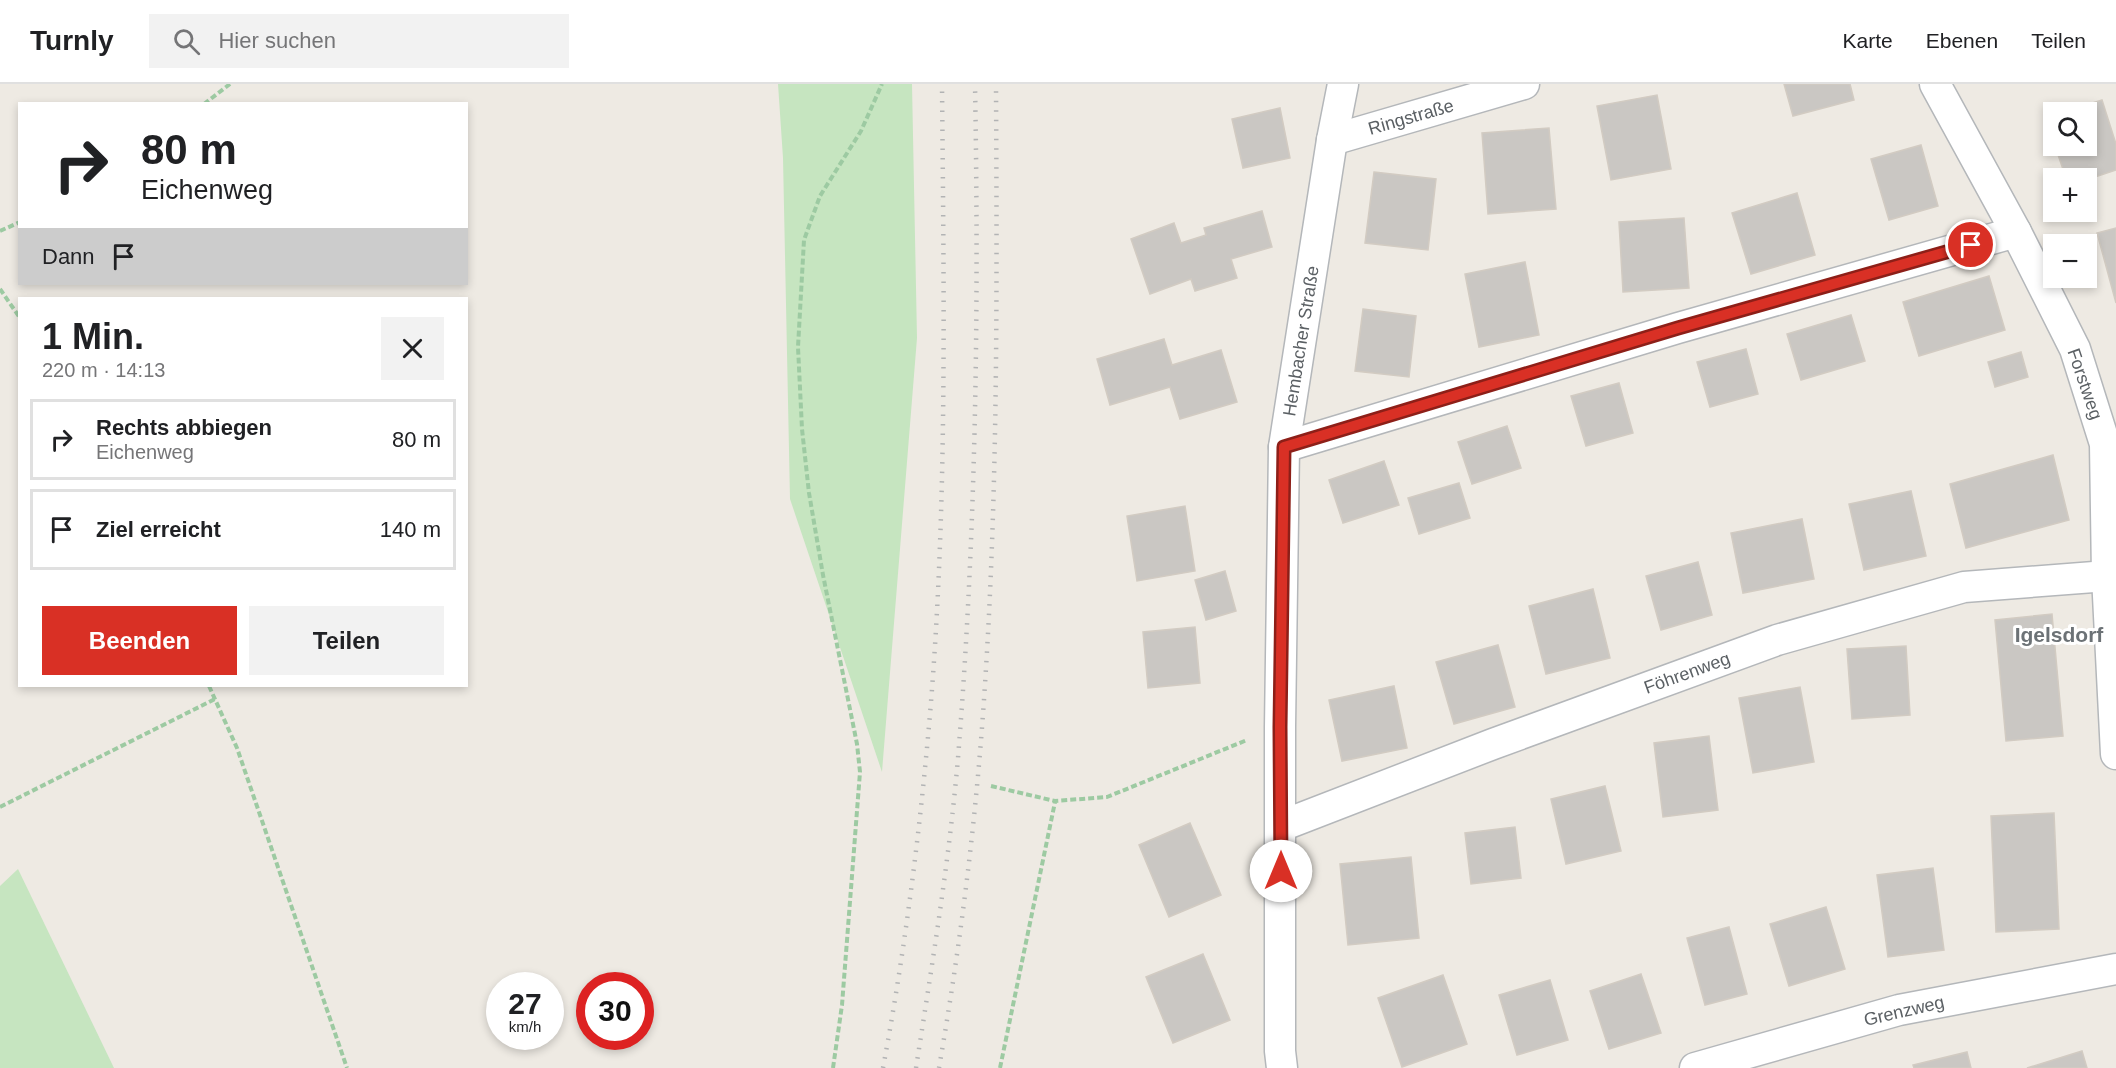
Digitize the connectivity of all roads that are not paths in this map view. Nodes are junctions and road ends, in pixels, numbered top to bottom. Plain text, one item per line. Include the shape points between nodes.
1 (1343, 84) edge
2 (1524, 84) edge
3 (1935, 84) edge
4 (1332, 140) junction
5 (2016, 232) junction
6 (1284, 447) junction
7 (2107, 576) junction
8 (2116, 754) edge
9 (1281, 826) junction
10 (2116, 969) edge
11 (1282, 1068) edge
12 (1695, 1068) edge

1 - 4 street, Hembacher Straße
2 - 4 street, Ringstraße
3 - 5 street, Forstweg
4 - 6 street, Hembacher Straße
5 - 6 street via 1678,328
5 - 7 street, Forstweg via 2075,349 2105,444
6 - 9 street, Hembacher Straße
7 - 8 street, Forstweg
7 - 9 street, Föhrenweg via 1964,587 1777,640
9 - 11 street, Hembacher Straße
10 - 12 street, Grenzweg via 1899,1010

